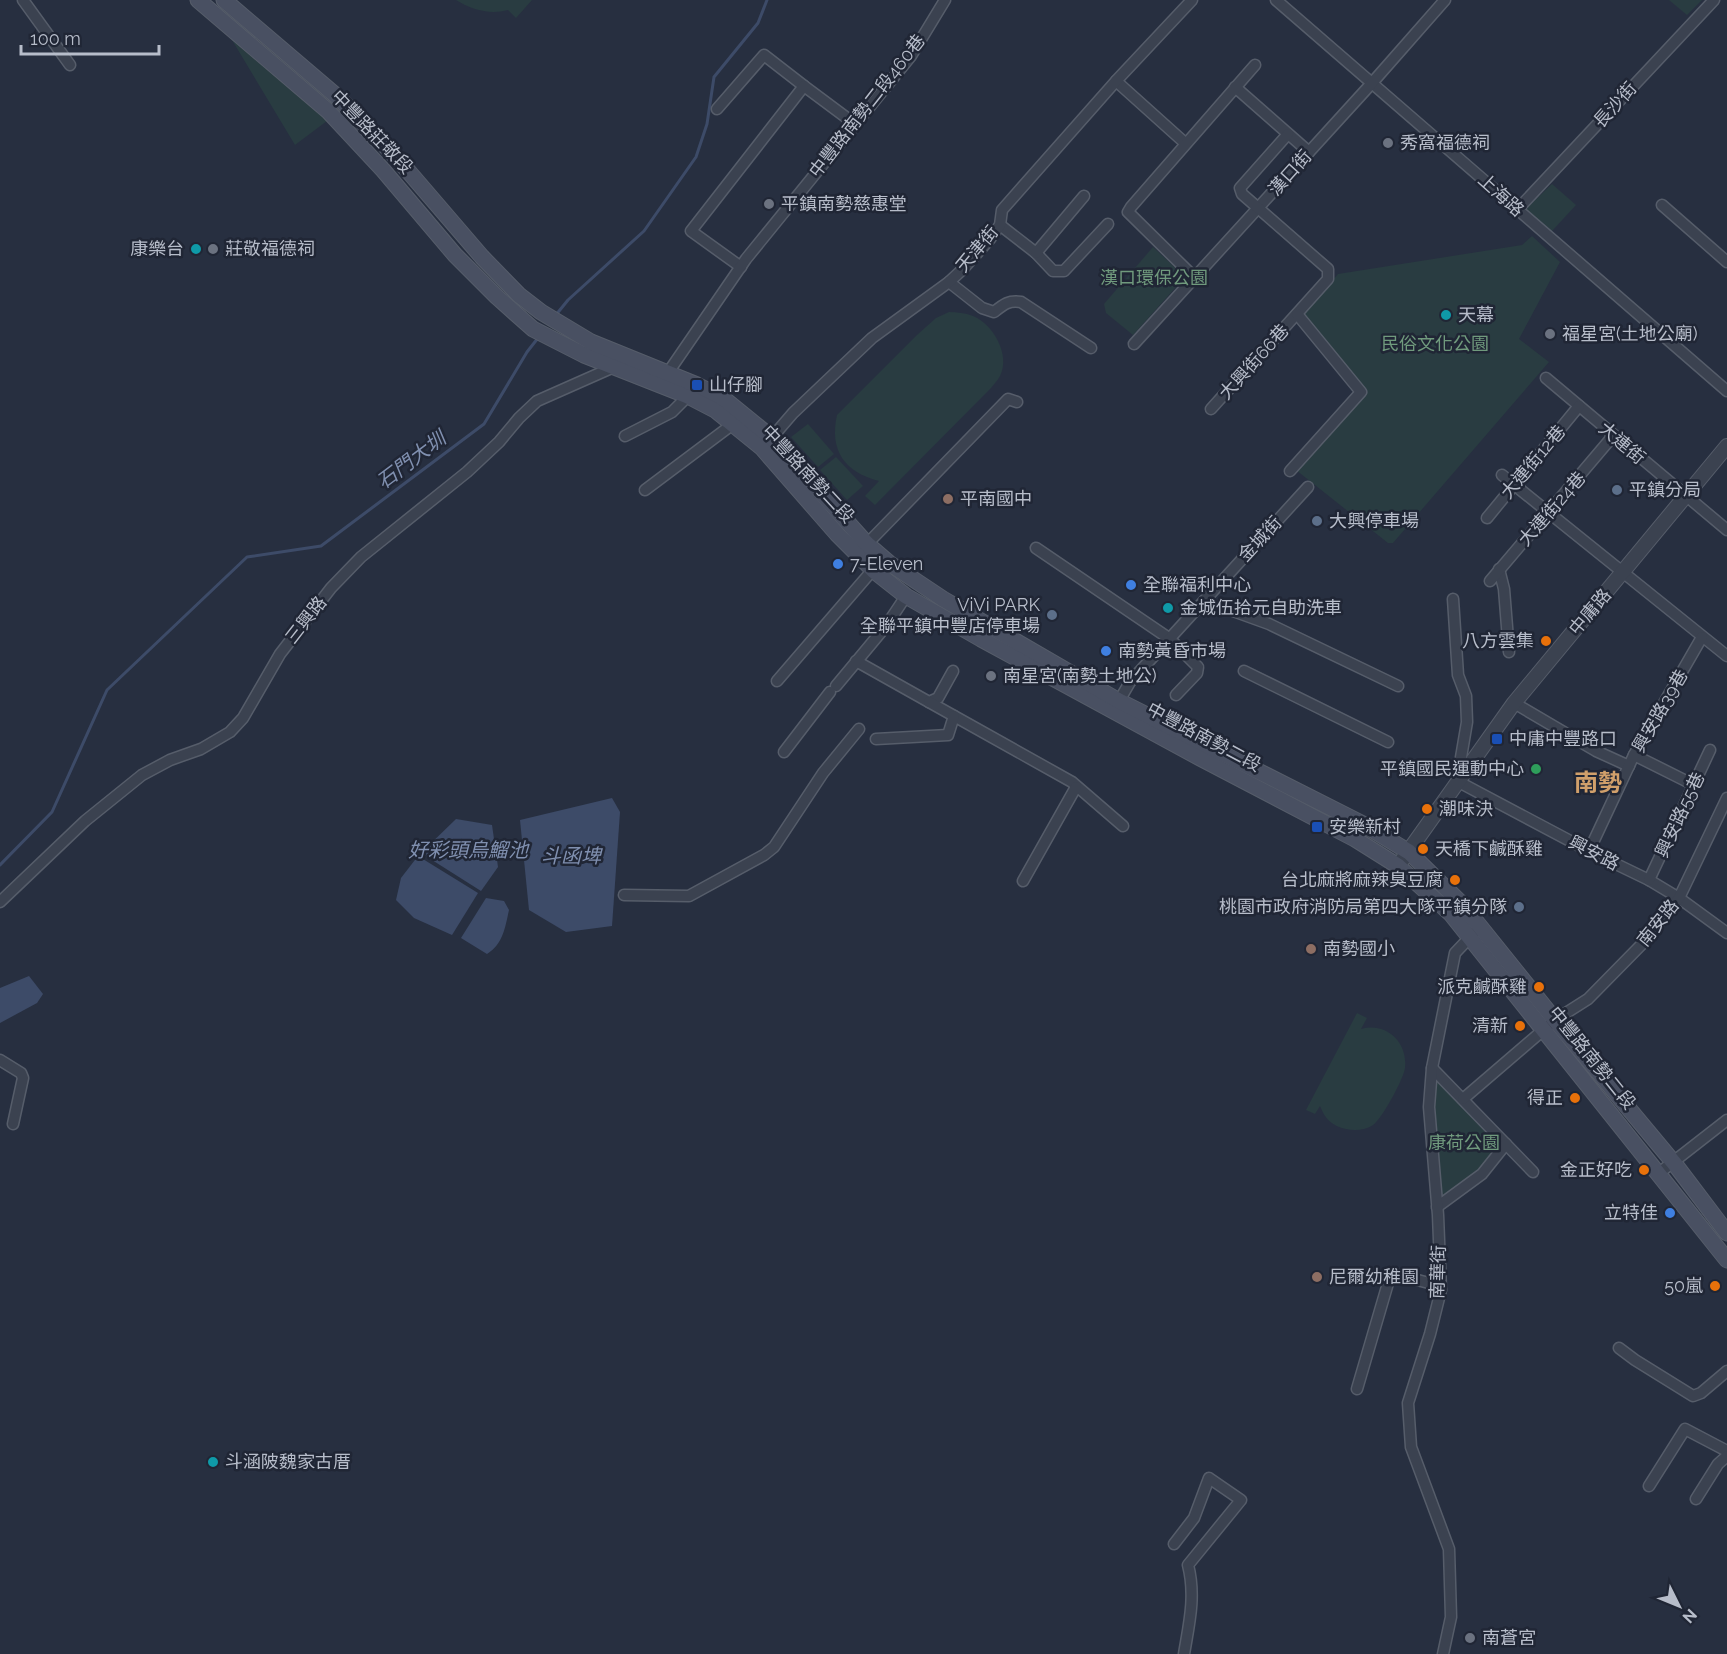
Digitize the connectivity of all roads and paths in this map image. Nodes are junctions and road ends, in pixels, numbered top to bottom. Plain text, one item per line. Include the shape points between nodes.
1 (23, 0) edge
2 (198, 0) edge
3 (945, 0) edge
4 (1192, 0) edge
5 (1276, 0) edge
6 (1445, 0) edge
7 (1714, 0) edge
8 (229, 4) edge
9 (70, 65) dead end
10 (1255, 65) dead end
11 (1116, 81) junction
12 (1372, 83) junction
13 (804, 86) junction
14 (1235, 87) junction
15 (717, 109) dead end
16 (855, 124) junction
17 (1288, 134) junction
18 (1185, 144) junction
19 (1309, 152) junction
20 (1084, 196) dead end
21 (1662, 205) dead end
22 (1258, 208) junction
23 (1517, 210) junction
24 (1108, 224) dead end
25 (1000, 225) junction
26 (1036, 253) junction
27 (1727, 262) edge
28 (741, 267) junction
29 (1195, 278) junction
30 (481, 281) joint
31 (949, 282) junction
32 (541, 312) joint
33 (1297, 314) junction
34 (1134, 344) dead end
35 (1091, 348) dead end
36 (633, 359) junction
37 (615, 367) junction
38 (1546, 378) dead end
39 (664, 379) junction
40 (1727, 391) edge
41 (688, 396) junction
42 (1017, 402) dead end
43 (1579, 406) junction
44 (1211, 409) dead end
45 (733, 424) junction
46 (625, 436) dead end
47 (1613, 436) junction
48 (767, 443) junction
49 (1727, 446) edge
50 (1290, 471) dead end
51 (1502, 475) dead end
52 (1514, 484) junction
53 (1308, 487) dead end
54 (645, 490) dead end
55 (1686, 496) junction
56 (1550, 512) junction
57 (1487, 518) dead end
58 (1727, 530) edge
59 (867, 544) junction
60 (1036, 548) dead end
61 (878, 564) junction
62 (1499, 569) junction
63 (1623, 572) junction
64 (1490, 581) dead end
65 (906, 596) junction
66 (1454, 599) dead end
67 (1233, 611) dead end
68 (1702, 637) junction
69 (1170, 639) junction
70 (1727, 641) edge
71 (1509, 652) dead end
72 (1723, 653) edge
73 (856, 661) junction
74 (953, 671) dead end
75 (1244, 671) dead end
76 (777, 681) dead end
77 (1398, 686) dead end
78 (1176, 694) dead end
79 (1119, 700) junction
80 (929, 702) junction
81 (1514, 702) junction
82 (954, 716) junction
83 (859, 729) dead end
84 (876, 739) dead end
85 (1388, 742) dead end
86 (1710, 750) dead end
87 (784, 752) dead end
88 (1634, 755) junction
89 (1629, 766) junction
90 (1457, 781) junction
91 (1694, 784) junction
92 (1076, 787) junction
93 (1727, 798) edge
94 (1123, 825) dead end
95 (1589, 851) junction
96 (1408, 852) junction
97 (1398, 866) junction
98 (1649, 880) junction
99 (1023, 881) dead end
100 (624, 895) dead end
101 (1679, 898) junction
102 (0, 902) edge
103 (1475, 932) junction
104 (1727, 933) edge
105 (1550, 1025) junction
106 (0, 1060) edge
107 (1432, 1068) junction
108 (1463, 1099) junction
109 (1727, 1120) edge
110 (13, 1125) dead end
111 (1506, 1144) junction
112 (1674, 1163) junction
113 (1533, 1172) dead end
114 (1659, 1173) junction
115 (1437, 1207) junction
116 (1727, 1233) edge
117 (1727, 1260) edge
118 (1440, 1286) junction
119 (1619, 1348) dead end
120 (1724, 1378) edge
121 (1356, 1389) dead end
122 (1727, 1451) edge
123 (1727, 1456) edge
124 (1648, 1486) dead end
125 (1696, 1499) dead end
126 (1174, 1544) dead end
127 (1184, 1654) edge
128 (1443, 1654) edge

1 - 9 street
2 - 30 main road, 中豐路莊敬段 via 328,111
3 - 16 street, 中豐路南勢二段460巷 via 910,56
4 - 11 street, 天津街
5 - 12 street, 上海路
6 - 12 street, 漢口街
7 - 23 street, 長沙街
8 - 32 main road, 中豐路莊敬段 via 340,99 482,257
10 - 14 street
11 - 18 street
11 - 25 street, 天津街 via 1002,210
12 - 19 street, 漢口街
12 - 23 street, 上海路
13 - 15 street via 764,55
13 - 16 street
13 - 28 street via 691,231
14 - 17 street
14 - 18 street
16 - 28 street, 中豐路南勢二段460巷
17 - 19 street
17 - 22 street, 大興街66巷 via 1240,188
18 - 29 street via 1128,212
19 - 22 street, 漢口街
20 - 26 street
21 - 27 street
22 - 29 street, 漢口街
22 - 33 street, 大興街66巷 via 1328,268 1328,279
23 - 40 street, 上海路
24 - 26 street via 1064,271 1053,271
25 - 26 street
25 - 31 street, 天津街
28 - 39 street, 中豐路南勢二段460巷
29 - 34 street, 漢口街
30 - 37 main road, 中豐路南勢二段 via 540,332
31 - 35 street via 982,308 994,312 1013,300 1022,302
31 - 48 street, 天津街 via 872,338
32 - 36 main road, 中豐路南勢二段 via 591,342
33 - 44 street, 大興街66巷
33 - 50 street via 1361,392
36 - 37 street, 三興路
36 - 39 main road, 中豐路南勢二段
37 - 39 main road, 中豐路南勢二段
37 - 102 street, 三興路 via 537,401 467,472 361,557 331,588 280,654 243,718 230,732 142,775 85,821
38 - 43 street, 大連街
39 - 41 main road, 中豐路南勢二段
39 - 48 main road, 中豐路南勢二段 via 723,398
41 - 45 main road, 中豐路南勢二段
41 - 46 street via 672,412
42 - 59 street via 1008,399
43 - 47 street, 大連街
43 - 52 street, 大連街12巷
45 - 48 main road, 中豐路南勢二段
45 - 54 street
47 - 55 street, 大連街
47 - 56 street, 大連街24巷
48 - 59 main road, 中豐路南勢二段
48 - 61 main road, 中豐路南勢二段 via 837,534
49 - 55 street, 中庸路
51 - 52 street
52 - 56 street
52 - 57 street, 大連街12巷
53 - 69 street, 金城街
55 - 58 street, 大連街
55 - 63 street, 中庸路
56 - 62 street, 大連街24巷
56 - 63 street
59 - 61 main road, 中豐路南勢二段
60 - 69 street
61 - 65 main road, 中豐路南勢二段
61 - 76 street
61 - 79 main road, 中豐路南勢二段
62 - 64 street, 大連街24巷
62 - 71 street
63 - 68 street
63 - 81 street, 中庸路
65 - 73 street
65 - 97 main road, 中豐路南勢二段
66 - 90 street, 中庸路 via 1458,675 1466,696 1467,722
67 - 77 street via 1269,624
68 - 72 street
68 - 88 street, 興安路39巷
69 - 78 street via 1198,668
69 - 79 street, 金城街 via 1130,682
70 - 72 street
73 - 80 street
73 - 87 street
74 - 80 street via 938,698
75 - 85 street
79 - 96 main road, 中豐路南勢二段 via 1363,824
80 - 82 street
81 - 89 street
81 - 90 street, 中庸路
82 - 84 street via 948,735
82 - 92 street
83 - 100 street via 823,773 774,847 764,855 689,896
86 - 91 street, 興安路55巷
88 - 89 street, 興安路39巷
88 - 91 street
89 - 95 street, 興安路39巷
90 - 95 street, 興安路
90 - 96 street, 中庸路
91 - 98 street, 興安路55巷
92 - 94 street
92 - 99 street
93 - 101 street, 南安路
95 - 98 street, 興安路
96 - 97 street, 中庸路
96 - 103 main road, 中豐路南勢二段 via 1462,904
97 - 103 main road, 中豐路南勢二段
98 - 101 street, 興安路
101 - 104 street, 興安路
101 - 105 street, 南安路 via 1645,941 1588,999
103 - 105 main road, 中豐路南勢二段
103 - 107 street, 南華街 via 1455,953
105 - 108 street, 南安路
105 - 112 main road, 中豐路南勢二段
105 - 114 main road, 中豐路南勢二段
106 - 110 street via 23,1078
107 - 108 street
107 - 115 street, 南華街 via 1429,1107
108 - 111 street
109 - 112 street
111 - 113 street
111 - 115 street via 1482,1174
112 - 114 street
112 - 116 main road, 中豐路南勢二段
114 - 117 main road, 中豐路南勢二段
115 - 118 street, 南華街
118 - 121 street via 1391,1273
118 - 128 street, 南華街 via 1430,1334 1408,1403 1411,1447 1449,1549 1451,1617
119 - 120 street via 1694,1396
122 - 124 street via 1685,1429
123 - 125 street
126 - 127 street via 1194,1518 1209,1478 1241,1500 1188,1565 1193,1584

